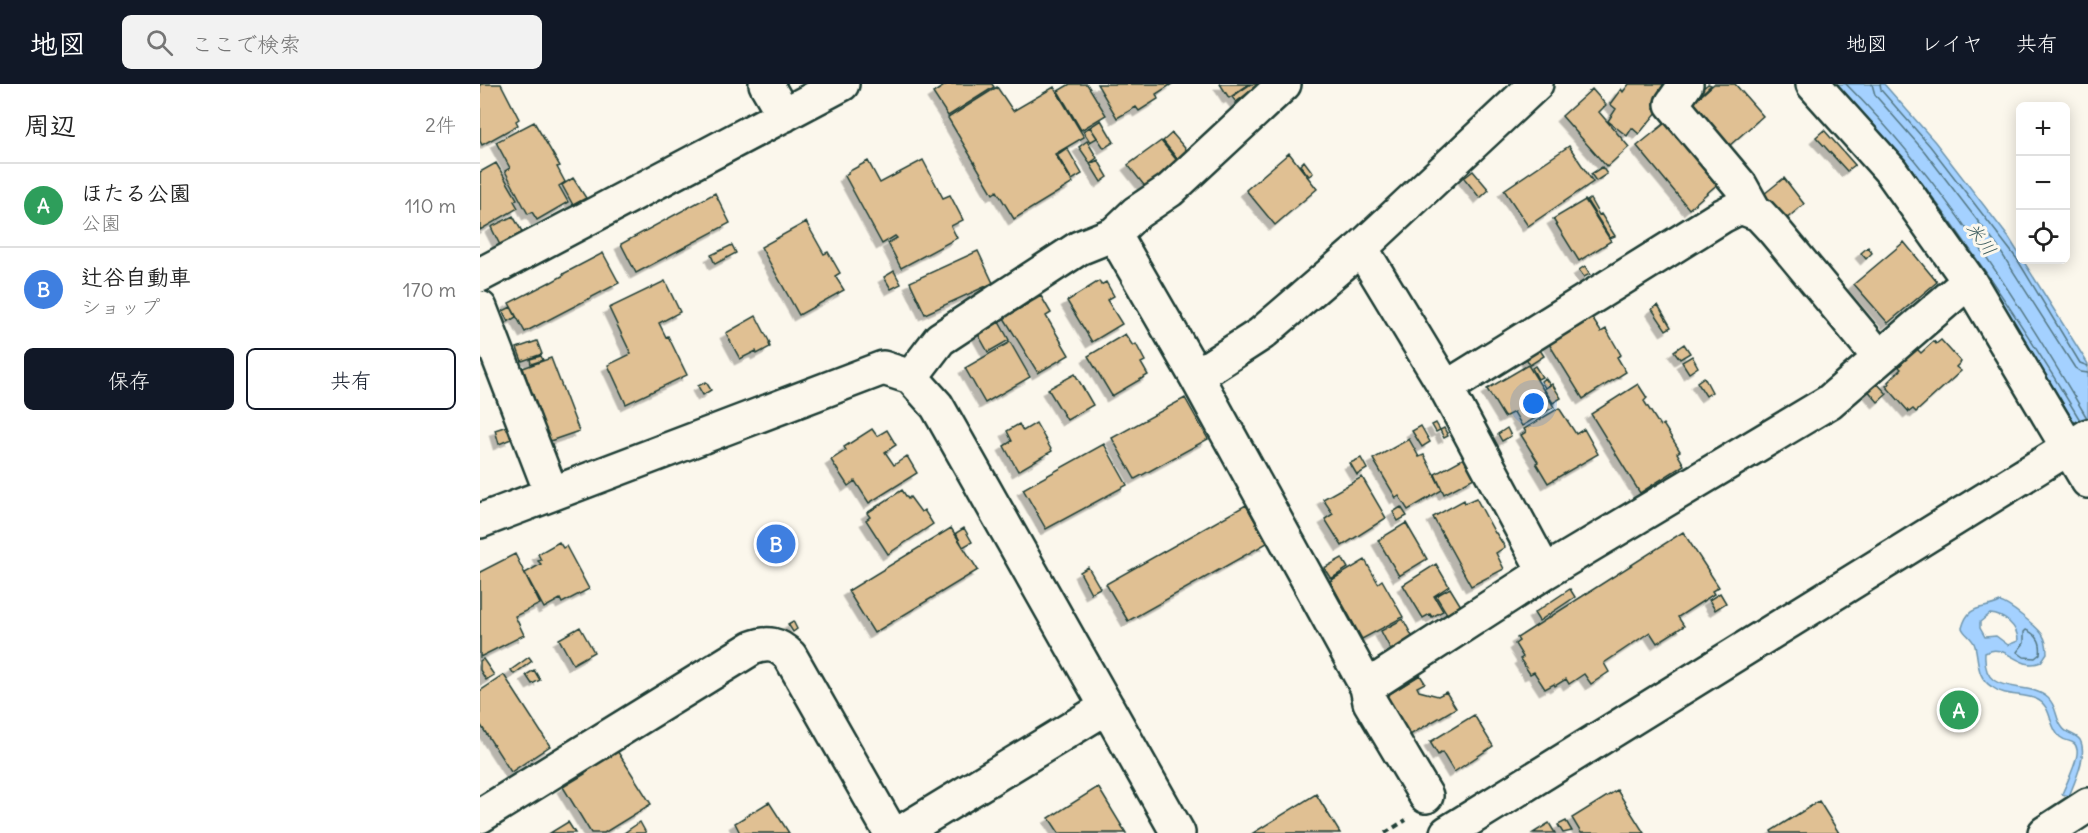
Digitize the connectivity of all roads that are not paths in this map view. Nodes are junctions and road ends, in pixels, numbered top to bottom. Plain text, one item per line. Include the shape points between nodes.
1 (766, 84) edge
2 (842, 84) edge
3 (1284, 84) edge
4 (1536, 84) edge
5 (1686, 84) edge
6 (1813, 84) edge
7 (784, 115) junction
8 (1755, 212) junction
9 (1114, 234) junction
10 (1361, 248) junction
11 (480, 275) edge
12 (1970, 281) junction
13 (480, 308) edge
14 (1880, 358) junction
15 (1196, 376) junction
16 (911, 377) junction
17 (1446, 388) junction
18 (2080, 442) edge
19 (2088, 481) edge
20 (551, 492) junction
21 (480, 521) edge
22 (1545, 572) junction
23 (1367, 687) junction
24 (1107, 707) junction
25 (2088, 805) edge
26 (1418, 806) road end
27 (480, 816) edge
28 (891, 833) edge
29 (900, 833) edge
30 (1178, 833) edge
31 (1447, 833) edge
32 (2044, 833) edge

1 - 7 street
2 - 7 street
3 - 9 street via 1170,190
4 - 10 street
5 - 8 street via 1672,104 1740,184
6 - 12 street via 1891,171
7 - 11 street
8 - 14 street
8 - 17 street via 1740,207 1731,210
9 - 15 street
9 - 16 street via 1079,248 940,339
10 - 15 street via 1261,334
10 - 17 street
12 - 14 street
12 - 18 street
13 - 20 street
14 - 22 street via 1829,402
15 - 23 street
16 - 20 street via 883,368
16 - 24 street via 937,406
17 - 22 street
18 - 19 street
18 - 31 street
20 - 21 street
22 - 23 street
23 - 26 street via 1370,702
24 - 29 street
24 - 30 street
25 - 32 street
27 - 28 street via 752,648 769,644 790,656

